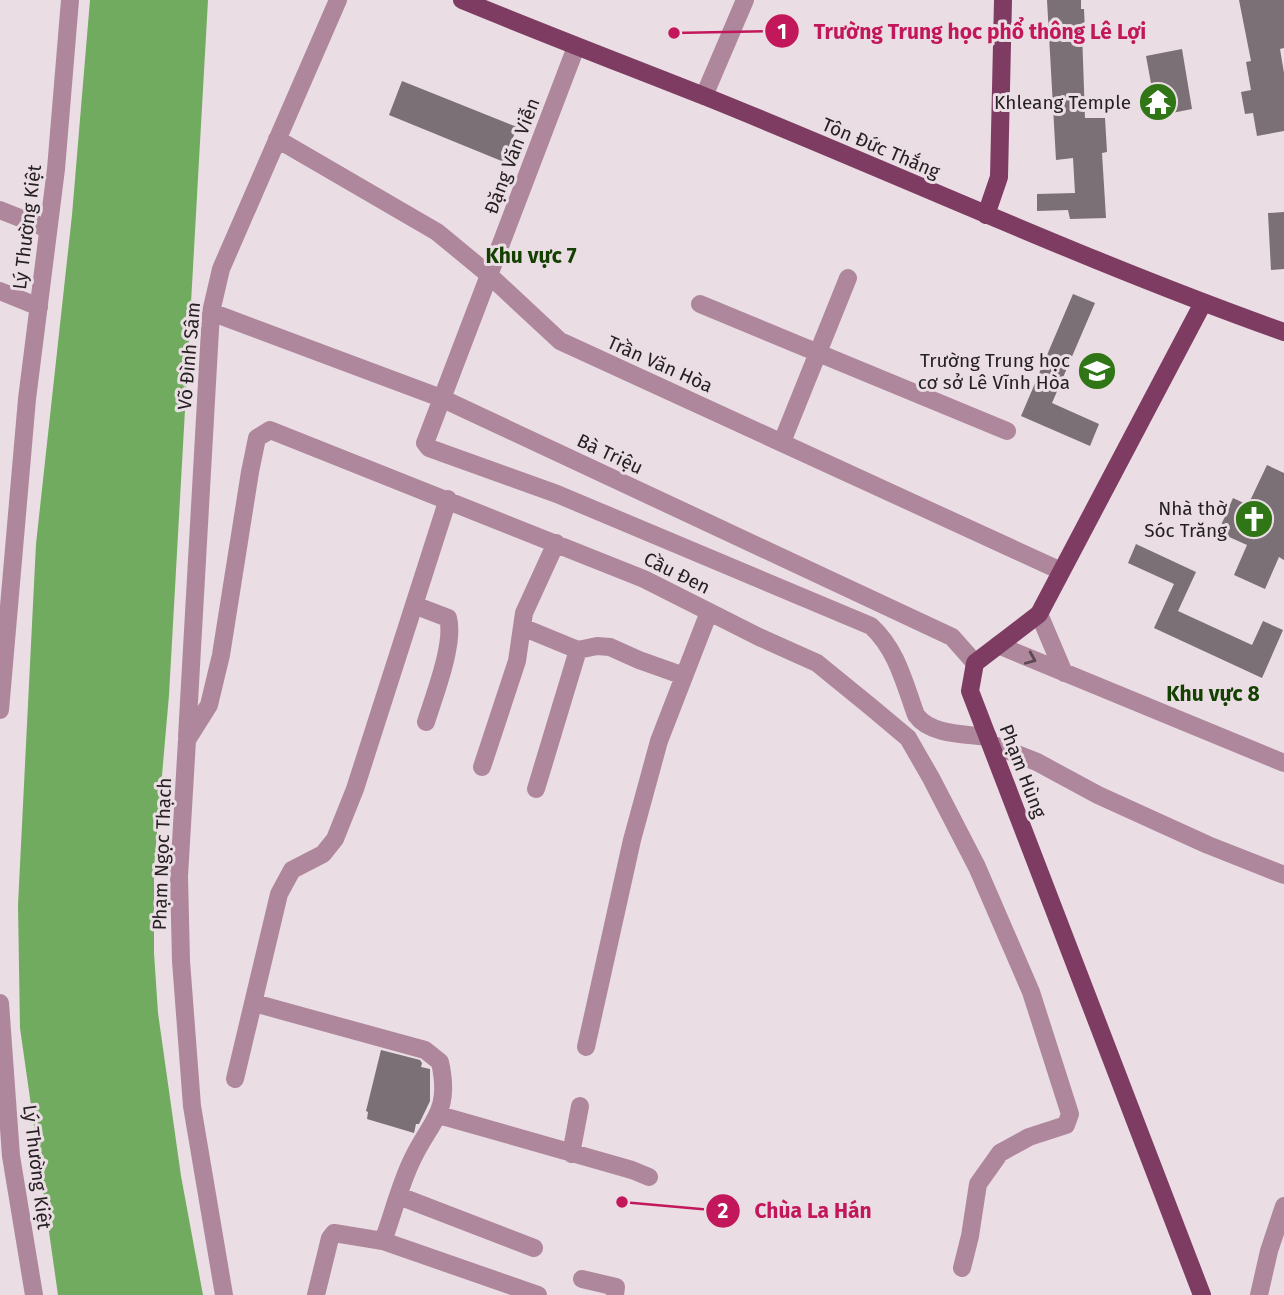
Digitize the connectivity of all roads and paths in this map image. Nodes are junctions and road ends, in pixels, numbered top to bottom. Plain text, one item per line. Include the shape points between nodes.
1 (70, 0) edge
2 (338, 0) edge
3 (462, 0) edge
4 (744, 0) edge
5 (1003, 0) edge
6 (576, 47) junction
7 (704, 96) junction
8 (277, 139) junction
9 (0, 210) edge
10 (986, 215) junction
11 (48, 229) junction
12 (488, 274) junction
13 (848, 278) dead end
14 (0, 291) edge
15 (1203, 303) junction
16 (700, 304) dead end
17 (39, 307) junction
18 (211, 312) junction
19 (1284, 332) edge
20 (818, 352) junction
21 (441, 398) junction
22 (270, 430) joint
23 (1007, 430) dead end
24 (782, 442) junction
25 (448, 499) junction
26 (556, 543) junction
27 (1061, 571) junction
28 (414, 605) junction
29 (4, 606) edge
30 (709, 612) junction
31 (1039, 614) junction
32 (522, 627) junction
33 (998, 645) junction
34 (578, 650) junction
35 (975, 663) junction
36 (1064, 673) junction
37 (684, 676) junction
38 (0, 709) edge
39 (426, 722) dead end
40 (187, 740) junction
41 (989, 741) junction
42 (1284, 763) edge
43 (482, 767) dead end
44 (536, 789) dead end
45 (1284, 875) edge
46 (0, 1003) edge
47 (254, 1003) junction
48 (586, 1047) dead end
49 (234, 1079) dead end
50 (580, 1107) dead end
51 (439, 1115) junction
52 (571, 1154) junction
53 (649, 1177) dead end
54 (399, 1196) junction
55 (1284, 1206) edge
56 (383, 1241) junction
57 (534, 1248) dead end
58 (962, 1268) dead end
59 (581, 1281) edge
60 (34, 1295) edge
61 (224, 1295) edge
62 (316, 1295) edge
63 (538, 1295) edge
64 (615, 1295) edge
65 (1202, 1295) edge
66 (1259, 1295) edge

1 - 11 street, Lý Thường Kiệt
2 - 8 street, Võ Đình Sâm
3 - 6 main road, Tôn Đức Thắng
4 - 7 street
5 - 10 main road via 999,177
6 - 7 main road, Tôn Đức Thắng
6 - 12 street, Đặng Văn Viễn
7 - 10 main road, Tôn Đức Thắng
8 - 12 street, Trần Văn Hòa via 437,232
8 - 18 street, Võ Đình Sâm via 221,269
9 - 11 street
10 - 15 main road, Tôn Đức Thắng
11 - 17 street, Lý Thường Kiệt
12 - 21 street, Đặng Văn Viễn
12 - 24 street, Trần Văn Hòa via 560,341
13 - 20 street
14 - 17 street
15 - 19 main road, Tôn Đức Thắng
15 - 27 main road
16 - 20 street
17 - 29 street, Lý Thường Kiệt
18 - 21 street, Bà Triệu
18 - 40 street, Võ Đình Sâm
20 - 23 street
20 - 24 street
21 - 35 street, Bà Triệu via 952,637
21 - 41 street, Đặng Văn Viễn via 426,436 429,448 556,494 871,626 895,654 921,722 933,729
22 - 25 street, Cầu Đen
22 - 40 street, Phạm Ngọc Thạch via 257,438 209,705
24 - 27 street, Trần Văn Hòa
25 - 26 street, Cầu Đen
25 - 28 street
26 - 30 street, Cầu Đen
26 - 32 street
27 - 31 main road
28 - 39 street via 448,618 449,623 450,639
28 - 47 street via 335,839 323,854 292,870 279,894
29 - 38 street, Lý Thường Kiệt
30 - 37 street
30 - 58 street, Cầu Đen via 817,663 908,738 977,867 1031,992 1070,1114 1066,1125 1000,1153 978,1184
31 - 33 main road
31 - 36 street
32 - 34 street
32 - 43 street via 517,661
33 - 35 main road
33 -> 36 street
34 - 37 street via 610,647
34 - 44 street
35 - 41 main road, Phạm Hùng via 970,691
36 - 42 street
37 - 48 street via 659,741 632,840
40 - 61 street, Phạm Ngọc Thạch via 179,876 181,961 192,1106
41 - 45 street via 1208,845
41 - 65 main road, Phạm Hùng
46 - 60 street, Lý Thường Kiệt via 11,1156
47 - 49 street
47 - 51 street via 425,1051 440,1062 442,1070
50 - 52 street
51 - 52 street
51 - 54 street via 413,1158
52 - 53 street
54 - 56 street
54 - 57 street
55 - 66 street
56 - 62 street via 334,1233
56 - 63 street
59 - 64 street via 616,1287

